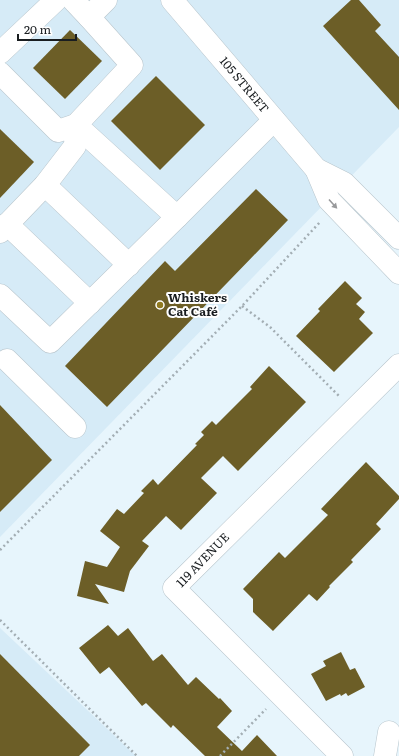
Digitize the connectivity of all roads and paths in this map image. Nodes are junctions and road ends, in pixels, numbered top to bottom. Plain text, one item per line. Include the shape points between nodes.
1 (56, 0) edge
2 (73, 0) edge
3 (106, 0) edge
4 (172, 0) edge
5 (89, 17) junction
6 (1, 50) edge
7 (0, 73) edge
8 (274, 120) junction
9 (76, 124) junction
10 (316, 169) junction
11 (46, 185) junction
12 (326, 216) dead end
13 (177, 218) junction
14 (4, 228) edge
15 (399, 238) edge
16 (129, 265) junction
17 (399, 273) edge
18 (0, 295) edge
19 (90, 303) junction
20 (242, 306) junction
21 (2, 360) edge
22 (399, 365) edge
23 (342, 400) dead end
24 (75, 427) dead end
25 (0, 550) edge
26 (0, 620) edge
27 (281, 694) junction
28 (389, 732) dead end
29 (137, 756) edge
30 (220, 756) edge
31 (342, 756) edge
32 (385, 756) edge

1 - 6 street
2 - 5 street
3 - 5 street
4 - 8 street, 105 STREET
5 - 9 street via 132,65
7 - 9 street via 58,131
8 - 10 street, 105 STREET
8 - 13 street
9 - 11 street via 75,146
9 - 13 street
10 - 15 street, 105 STREET via 344,183
10 -> 17 street, 105 STREET via 329,200
11 - 14 street
11 - 16 street
12 - 20 path
13 - 16 street
14 - 19 street
16 - 19 street
18 - 19 street via 50,342
20 - 23 path via 270,327
20 - 25 path
21 - 24 street
22 - 27 street, 119 AVENUE via 174,588
26 - 29 path
27 - 30 path
27 - 31 street, 119 AVENUE
28 - 32 street

